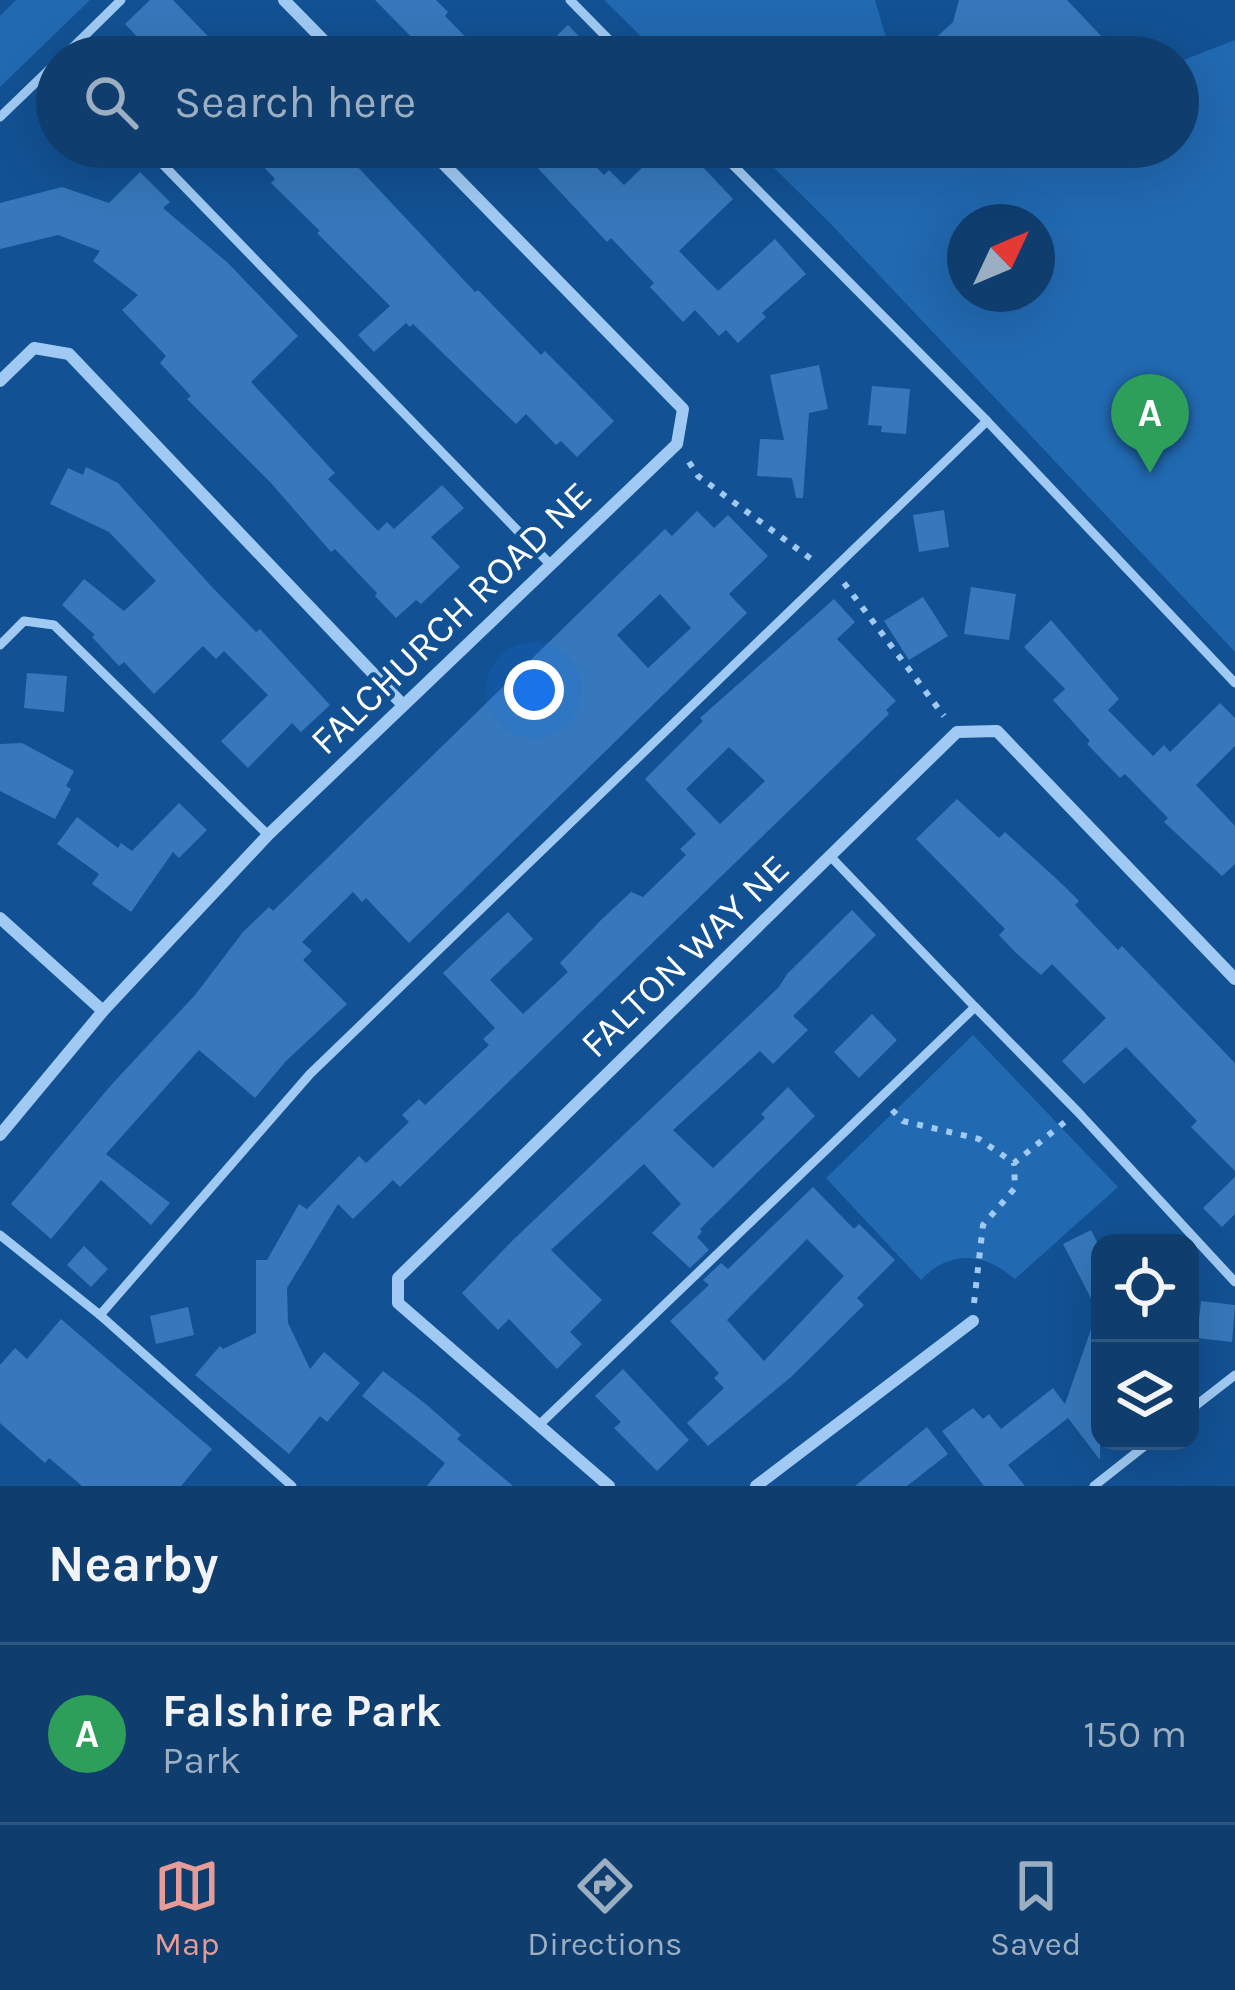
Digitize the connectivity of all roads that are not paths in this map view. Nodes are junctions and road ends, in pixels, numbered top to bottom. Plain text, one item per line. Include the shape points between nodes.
1 (121, 0) edge
2 (284, 0) edge
3 (570, 0) edge
4 (84, 36) edge
5 (319, 36) edge
6 (605, 36) edge
7 (36, 83) edge
8 (0, 118) edge
9 (166, 168) edge
10 (448, 168) edge
11 (736, 168) edge
12 (0, 381) edge
13 (987, 421) junction
14 (550, 563) junction
15 (0, 645) edge
16 (1235, 682) edge
17 (403, 704) junction
18 (268, 835) junction
19 (830, 856) junction
20 (0, 918) edge
21 (1235, 980) edge
22 (975, 1007) junction
23 (103, 1010) junction
24 (0, 1135) edge
25 (0, 1235) edge
26 (1235, 1282) edge
27 (100, 1316) junction
28 (973, 1321) road end
29 (1235, 1375) edge
30 (1199, 1403) edge
31 (538, 1426) junction
32 (1140, 1450) edge
33 (292, 1486) edge
34 (609, 1486) edge
35 (756, 1486) edge
36 (1094, 1486) edge

1 - 4 lane
2 - 5 street
3 - 6 lane
7 - 8 lane
9 - 14 lane
10 - 14 street, FALCHURCH ROAD NE via 683,409 677,444
11 - 13 lane
12 - 17 street via 34,348 69,354
13 - 16 lane
13 - 27 lane via 310,1074
14 - 17 street, FALCHURCH ROAD NE
15 - 18 lane via 24,621 55,625
17 - 18 street, FALCHURCH ROAD NE
18 - 23 street, FALCHURCH ROAD NE
19 - 21 street, FALTON WAY NE via 957,732 997,731
19 - 22 lane
19 - 31 street, FALTON WAY NE via 398,1278 398,1303
20 - 23 street
22 - 26 lane
22 - 31 lane
23 - 24 street, FALCHURCH ROAD NE
25 - 27 lane
27 - 33 lane
28 - 35 street
29 - 30 lane
31 - 34 street, FALTON WAY NE
32 - 36 lane

